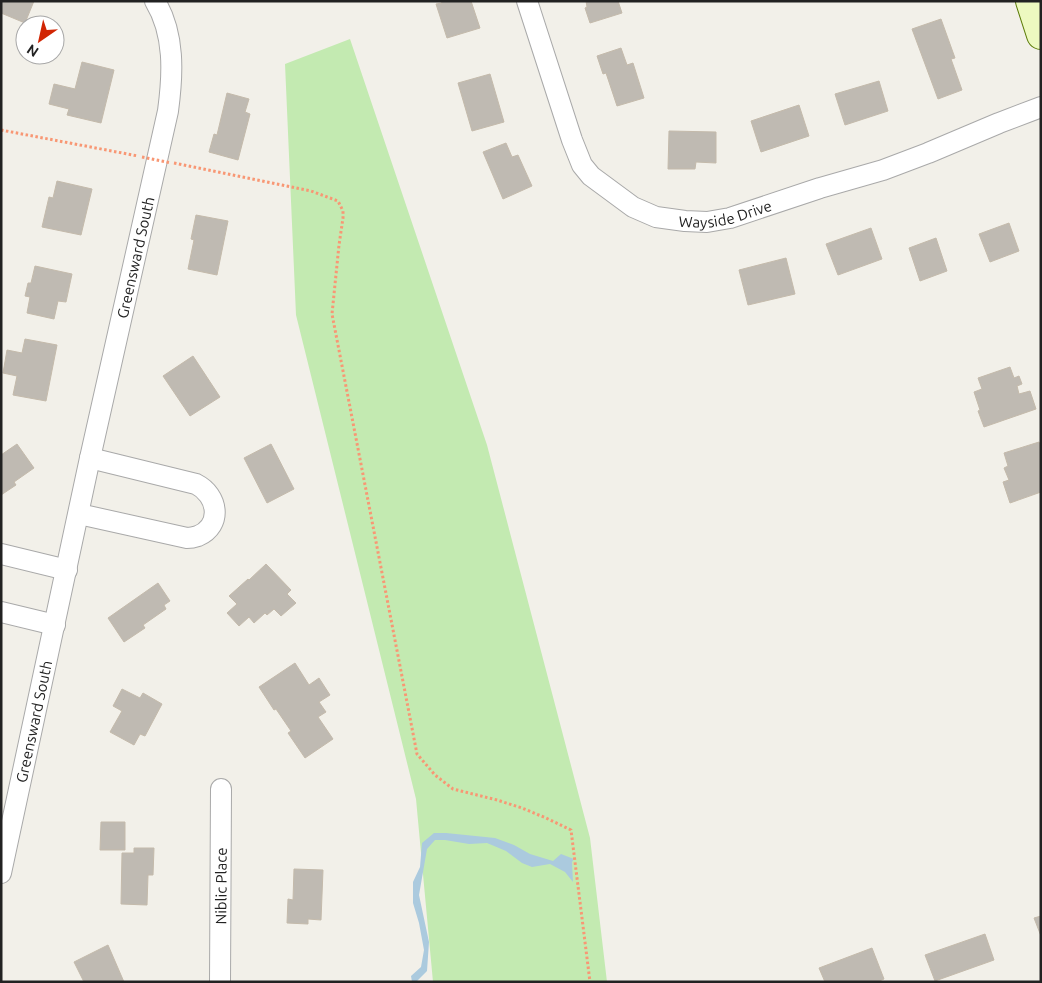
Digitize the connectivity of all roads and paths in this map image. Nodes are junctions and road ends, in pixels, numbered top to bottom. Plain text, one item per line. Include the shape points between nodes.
1 (155, 1) edge
2 (527, 1) edge
3 (1030, 1) edge
4 (1041, 34) edge
5 (1041, 106) edge
6 (1, 130) edge
7 (90, 458) junction
8 (79, 514) junction
9 (1, 554) edge
10 (67, 570) junction
11 (1, 612) edge
12 (55, 625) junction
13 (221, 789) dead end
14 (1, 873) edge
15 (220, 982) edge
16 (590, 982) edge

1 - 7 street, Greensward South via 169,34 172,85
2 - 5 street, Wayside Drive via 582,165 591,176 633,208 656,216 707,222 730,218 883,170
3 - 4 main road
6 - 16 path, bridge via 311,191 338,201 344,212 332,314 417,754 435,775 453,789 522,808 571,830
7 - 8 street, Greensward South
7 - 8 street via 204,488 212,498 214,520 198,536 187,538
8 - 10 street, Greensward South
9 - 10 street
10 - 12 street, Greensward South
11 - 12 street
12 - 14 street, Greensward South
13 - 15 street, Niblic Place

